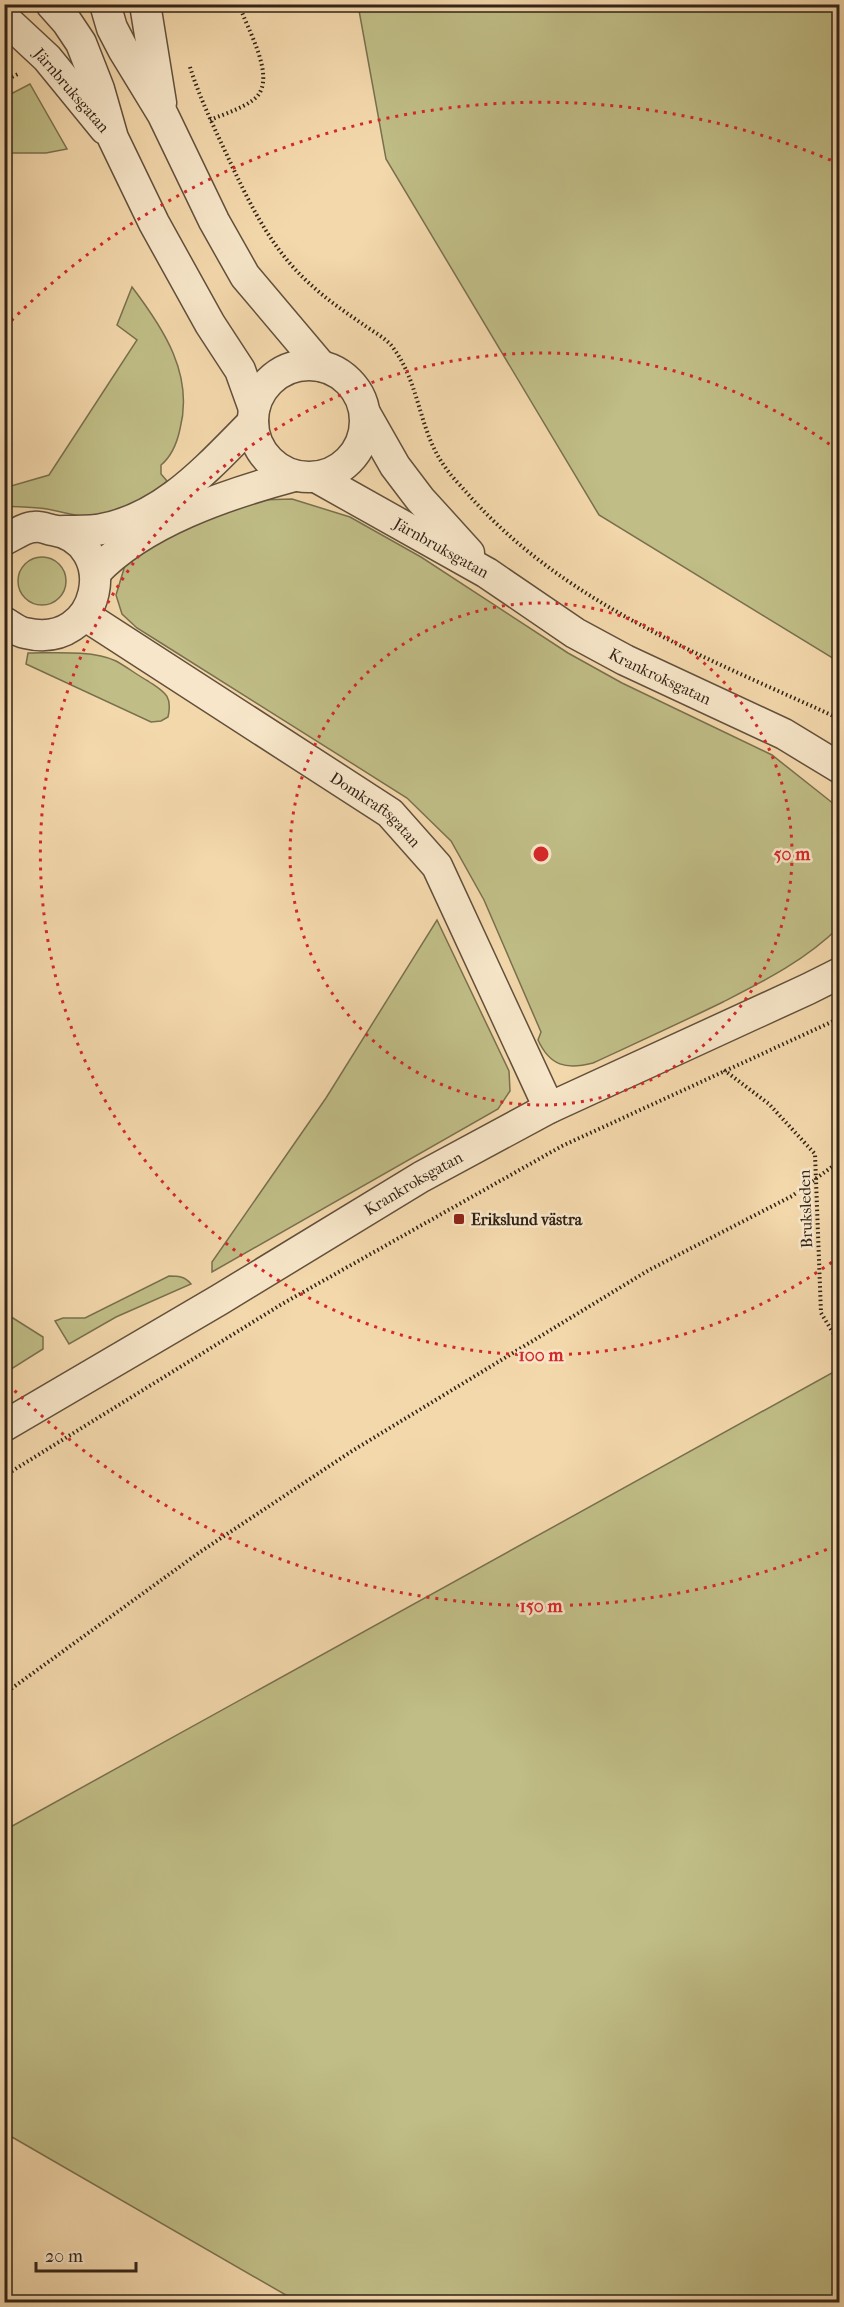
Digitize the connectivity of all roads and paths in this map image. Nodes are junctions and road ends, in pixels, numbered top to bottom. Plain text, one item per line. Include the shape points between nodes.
1 (51, 4) edge
2 (105, 4) edge
3 (145, 4) edge
4 (239, 4) edge
5 (4, 18) edge
6 (197, 90) dead end
7 (163, 115) junction
8 (210, 120) junction
9 (113, 138) junction
10 (321, 366) junction
11 (253, 415) junction
12 (366, 415) junction
13 (305, 476) junction
14 (64, 531) junction
15 (4, 540) edge
16 (96, 573) junction
17 (487, 573) junction
18 (84, 615) junction
19 (4, 622) edge
20 (840, 719) edge
21 (840, 768) edge
22 (840, 973) edge
23 (840, 1018) edge
24 (724, 1070) junction
25 (549, 1108) junction
26 (840, 1161) edge
27 (816, 1179) junction
28 (840, 1344) edge
29 (4, 1426) edge
30 (4, 1476) edge
31 (4, 1694) edge

1 - 9 street, Järnbruksgatan via 81,43
2 - 7 street via 124,51
3 - 7 street
4 - 8 path via 262,61 264,86 255,99
5 - 9 street, Järnbruksgatan via 47,58
6 - 8 path
7 - 10 street via 245,276
8 - 20 path via 270,240 310,285 389,343 406,366 427,434 444,467 485,514 574,587 697,653
9 - 11 street, Järnbruksgatan via 153,223 240,370
10 - 11 street via 299,365 279,373 263,388
10 - 12 street via 343,375 359,392
11 - 13 street via 258,445 273,464
11 - 14 street via 204,472 170,500 139,517 98,530
12 - 13 street via 362,444 344,467
12 - 17 street, Järnbruksgatan via 420,499
13 - 16 street via 224,497 143,534
13 - 17 street, Järnbruksgatan
14 - 15 street via 33,526
14 - 16 street via 85,548
16 - 18 street via 94,595
17 - 21 street, Krankroksgatan via 575,633 784,734
18 - 19 street via 67,630 45,636 22,633
18 - 25 street, Domkraftsgatan via 390,813 437,866
22 - 25 street, Krankroksgatan
23 - 24 path
24 - 27 path, Bruksleden via 769,1104 815,1154
24 - 30 path via 562,1146 282,1304
25 - 29 street, Krankroksgatan via 421,1176
26 - 27 path
27 - 28 path, Bruksleden via 821,1313
27 - 31 path via 792,1196 649,1270 352,1451 200,1552

